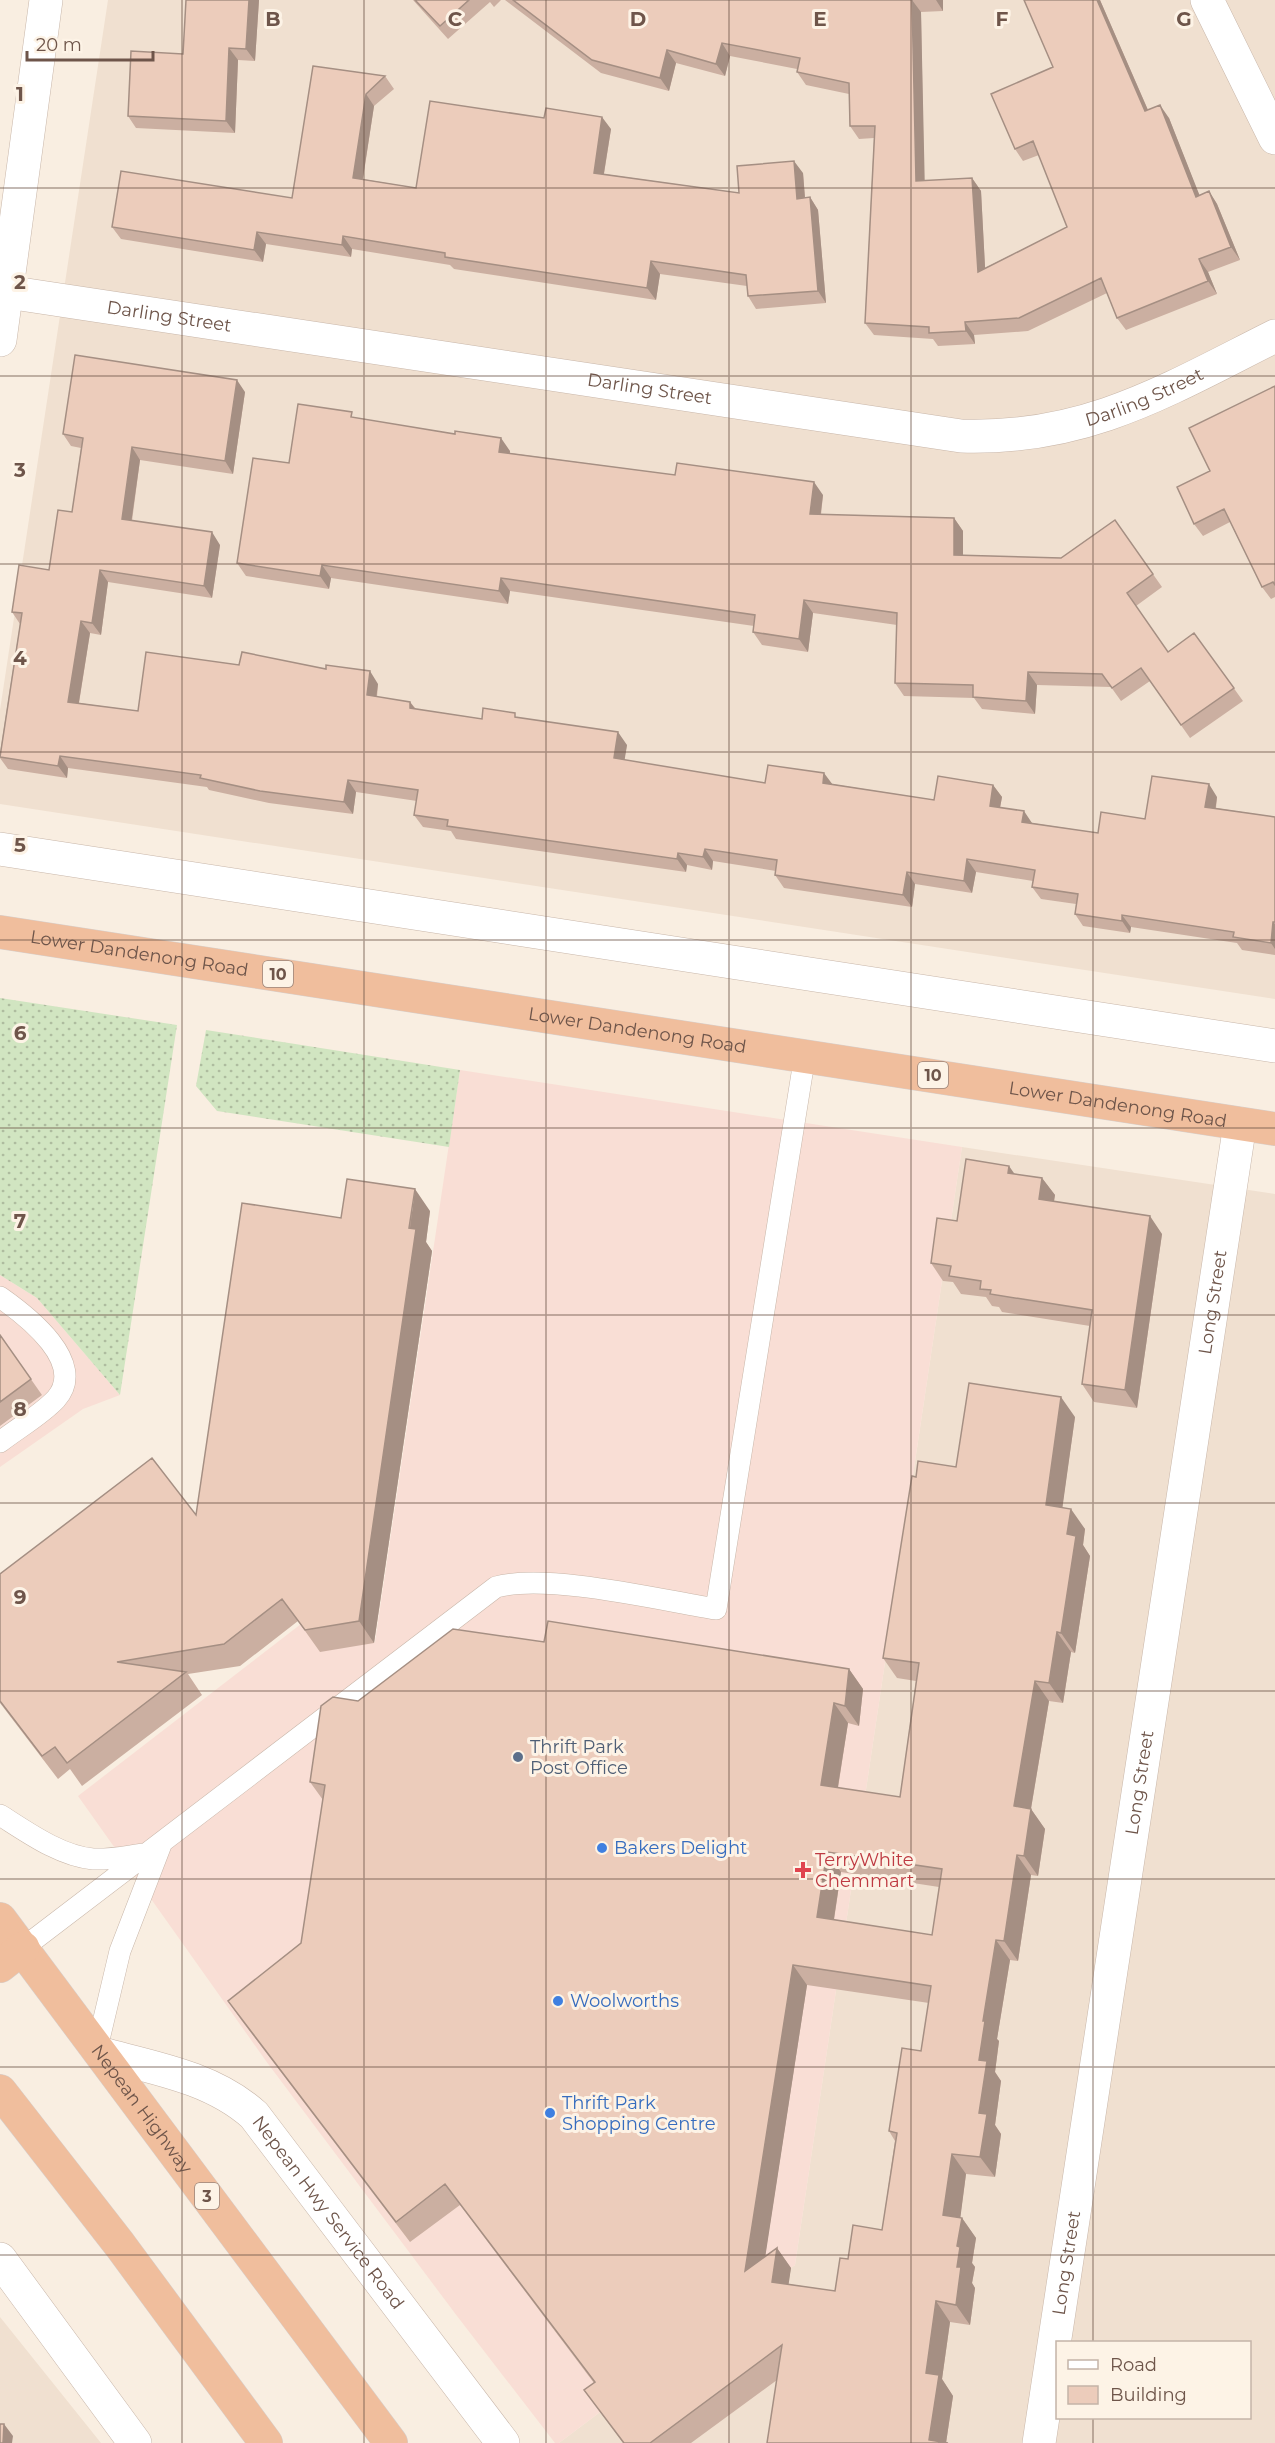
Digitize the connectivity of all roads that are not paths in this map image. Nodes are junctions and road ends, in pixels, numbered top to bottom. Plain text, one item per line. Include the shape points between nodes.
1 (46, 0) edge
2 (1207, 0) edge
3 (1275, 138) edge
4 (7, 292) junction
5 (1275, 336) edge
6 (0, 340) edge
7 (0, 849) edge
8 (0, 932) edge
9 (1275, 1046) edge
10 (805, 1055) junction
11 (1240, 1124) junction
12 (1275, 1129) edge
13 (0, 1297) edge
14 (0, 1442) edge
15 (0, 1815) edge
16 (162, 1841) junction
17 (145, 1854) junction
18 (0, 1919) edge
19 (11, 1957) edge
20 (100, 2051) junction
21 (0, 2091) edge
22 (0, 2259) edge
23 (135, 2443) edge
24 (266, 2443) edge
25 (391, 2443) edge
26 (503, 2443) edge
27 (1040, 2443) edge

1 - 4 street
2 - 3 street
4 - 5 street, Darling Street via 961,436 1037,433 1111,415
4 - 6 street
7 - 9 street
8 - 10 highway, Lower Dandenong Road / 10
10 - 11 highway, Lower Dandenong Road / 10
10 - 16 lane via 716,1609 570,1586 514,1582 496,1587
11 - 12 highway, Lower Dandenong Road / 10
11 - 27 street, Long Street
13 - 14 lane via 37,1328 61,1355 66,1368 65,1381 56,1398
15 - 17 lane via 80,1857
16 - 17 lane
16 - 20 lane via 120,1951
17 - 19 lane
18 - 19 highway, Nepean Highway / 3
19 - 20 highway, Nepean Highway / 3
20 - 25 highway, Nepean Highway / 3
20 - 26 street, Nepean Hwy Service Road via 190,2078 229,2097 254,2115
21 - 24 highway
22 - 23 street

